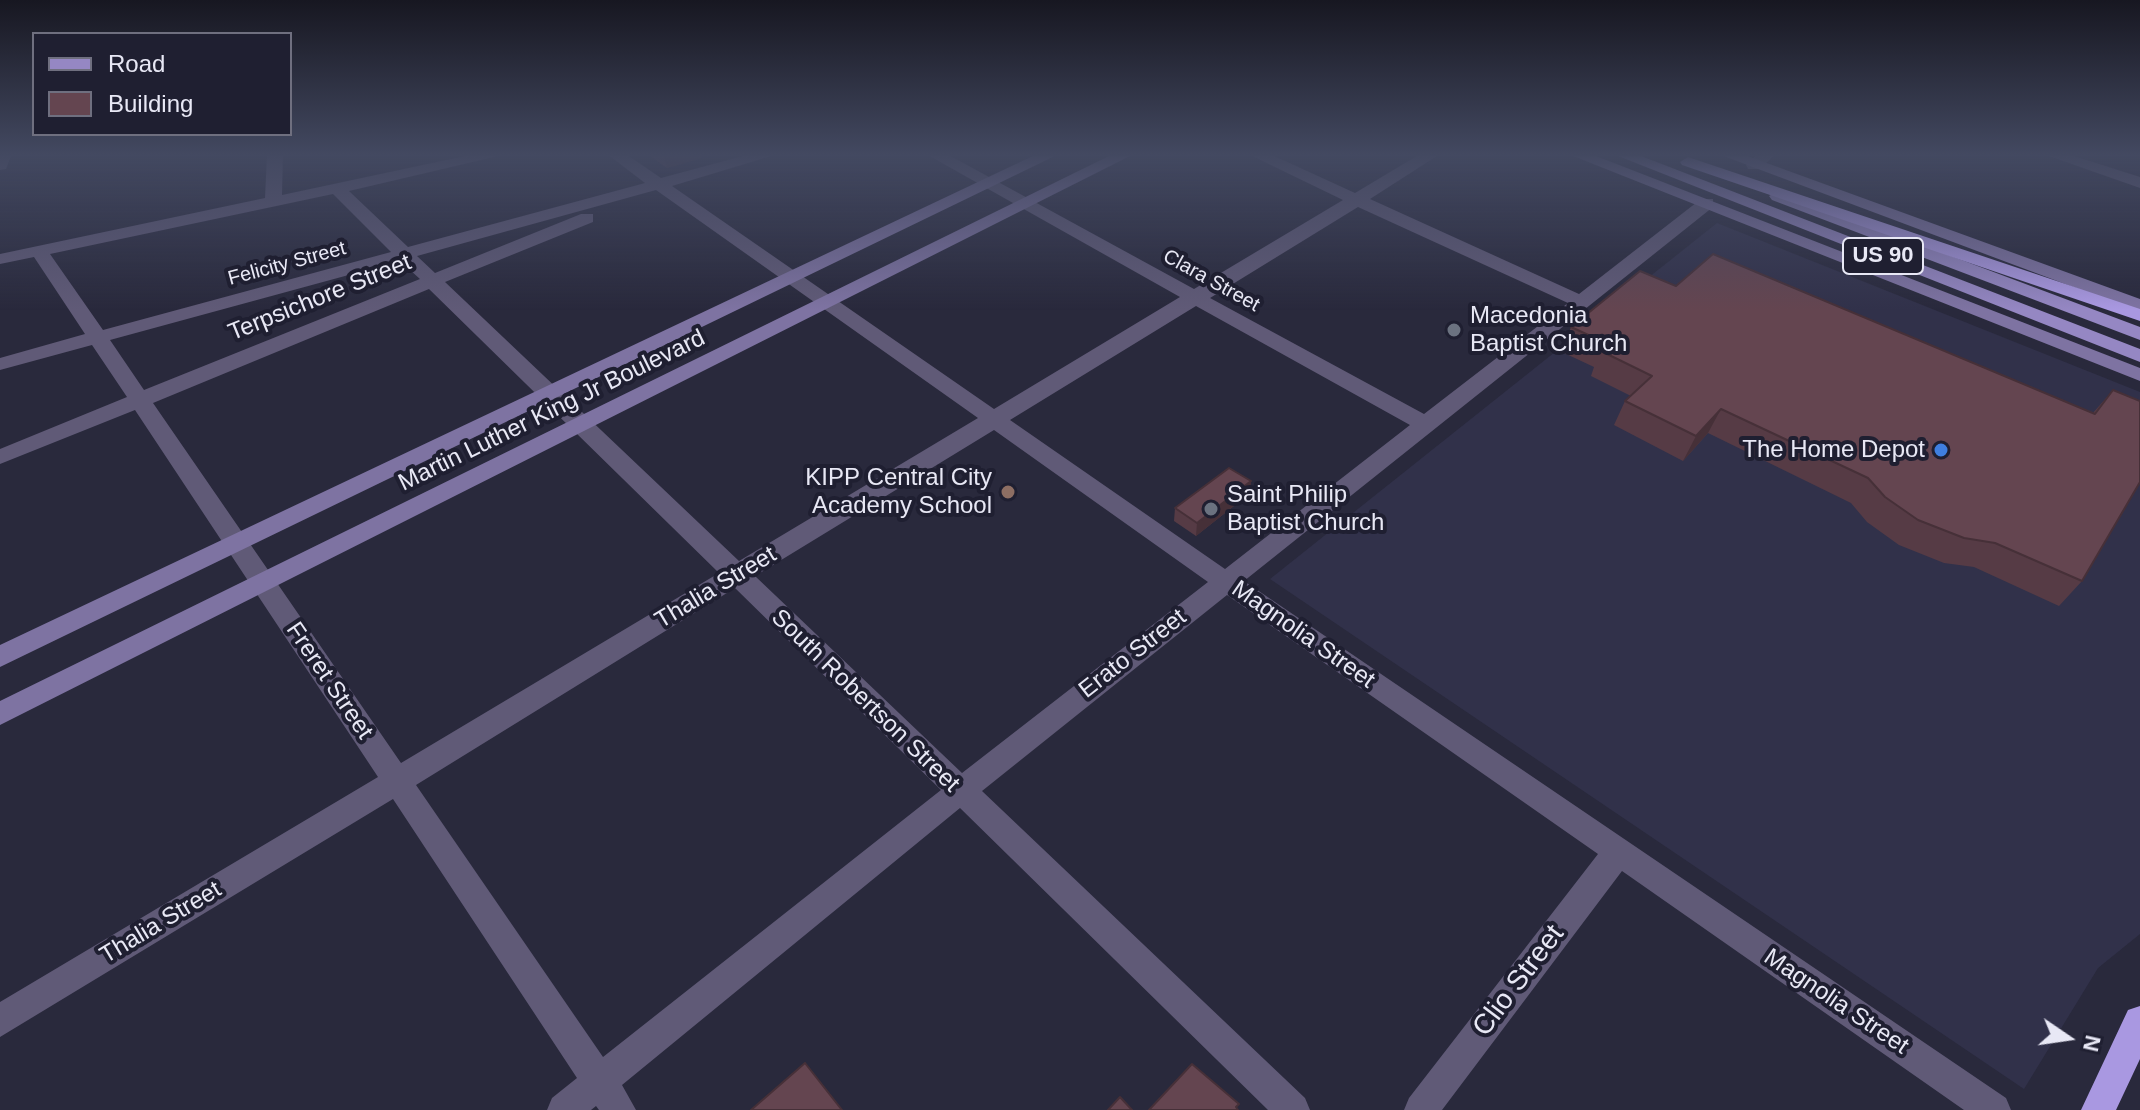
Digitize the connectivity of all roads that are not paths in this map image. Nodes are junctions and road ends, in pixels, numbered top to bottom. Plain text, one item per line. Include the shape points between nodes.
1 (255, 206) edge
2 (354, 206) edge
3 (584, 206) edge
4 (614, 206) edge
5 (689, 206) edge
6 (943, 206) edge
7 (1026, 206) joint
8 (1345, 206) edge
9 (1368, 206) edge
10 (1703, 206) edge
11 (1714, 206) edge
12 (1754, 206) edge
13 (1803, 206) edge
14 (1817, 206) edge
15 (1880, 206) edge
16 (40, 252) junction
17 (404, 256) junction
18 (0, 259) edge
19 (793, 277) junction
20 (429, 282) junction
21 (1194, 297) junction
22 (1582, 302) junction
23 (828, 304) junction
24 (2140, 306) edge
25 (2140, 315) edge
26 (2140, 334) edge
27 (98, 338) junction
28 (2140, 356) edge
29 (0, 364) edge
30 (2140, 375) edge
31 (547, 393) junction
32 (138, 401) junction
33 (993, 419) junction
34 (1425, 424) junction
35 (582, 426) junction
36 (0, 457) edge
37 (236, 544) junction
38 (735, 576) junction
39 (1225, 581) junction
40 (263, 582) junction
41 (0, 657) edge
42 (0, 714) edge
43 (396, 781) junction
44 (959, 792) junction
45 (1617, 853) junction
46 (0, 1021) edge
47 (2140, 1022) edge
48 (600, 1081) junction
49 (564, 1110) edge
50 (619, 1110) edge
51 (1293, 1110) edge
52 (1421, 1110) edge
53 (1994, 1110) edge
54 (2098, 1110) edge

1 - 16 street
2 - 17 street, South Robertson Street
3 - 17 street, Felicity Street
4 - 20 street, Terpsichore Street
5 - 19 street, Magnolia Street
6 - 19 street, Martin Luther King Jr Boulevard
7 - 21 street, Clara Street
7 - 23 street, Martin Luther King Jr Boulevard
8 - 21 street, Thalia Street
9 - 22 street
10 - 22 street, Erato Street
11 - 30 street
12 - 28 main road, US 90
13 - 26 main road, US 90
14 - 25 highway
15 - 24 street
16 - 18 street
16 - 27 street, Freret Street
17 - 20 street, South Robertson Street
17 - 27 street, Felicity Street
19 - 23 street, Magnolia Street
19 - 31 street, Martin Luther King Jr Boulevard
20 - 31 street, South Robertson Street
20 - 32 street, Terpsichore Street
21 - 33 street, Thalia Street
21 - 34 street, Clara Street
22 - 34 street, Erato Street
23 - 33 street, Magnolia Street
23 - 35 street, Martin Luther King Jr Boulevard
27 - 29 street, Felicity Street
27 - 32 street, Freret Street
31 - 35 street, South Robertson Street
31 - 37 street, Martin Luther King Jr Boulevard
32 - 36 street, Terpsichore Street
32 - 37 street, Freret Street
33 - 38 street, Thalia Street
33 - 39 street, Magnolia Street
34 - 39 street, Erato Street
35 - 38 street, South Robertson Street
35 - 40 street, Martin Luther King Jr Boulevard
37 - 40 street, Freret Street
37 - 41 street, Martin Luther King Jr Boulevard
38 - 43 street, Thalia Street
38 - 44 street, South Robertson Street
39 - 44 street, Erato Street
39 - 45 street, Magnolia Street
40 - 42 street, Martin Luther King Jr Boulevard
40 - 43 street, Freret Street
43 - 46 street, Thalia Street
43 - 48 street, Freret Street
44 - 48 street, Erato Street
44 - 51 street, South Robertson Street
45 - 52 street, Clio Street
45 - 53 street, Magnolia Street
47 - 54 highway
48 - 49 street, Erato Street
48 - 50 street, Freret Street

